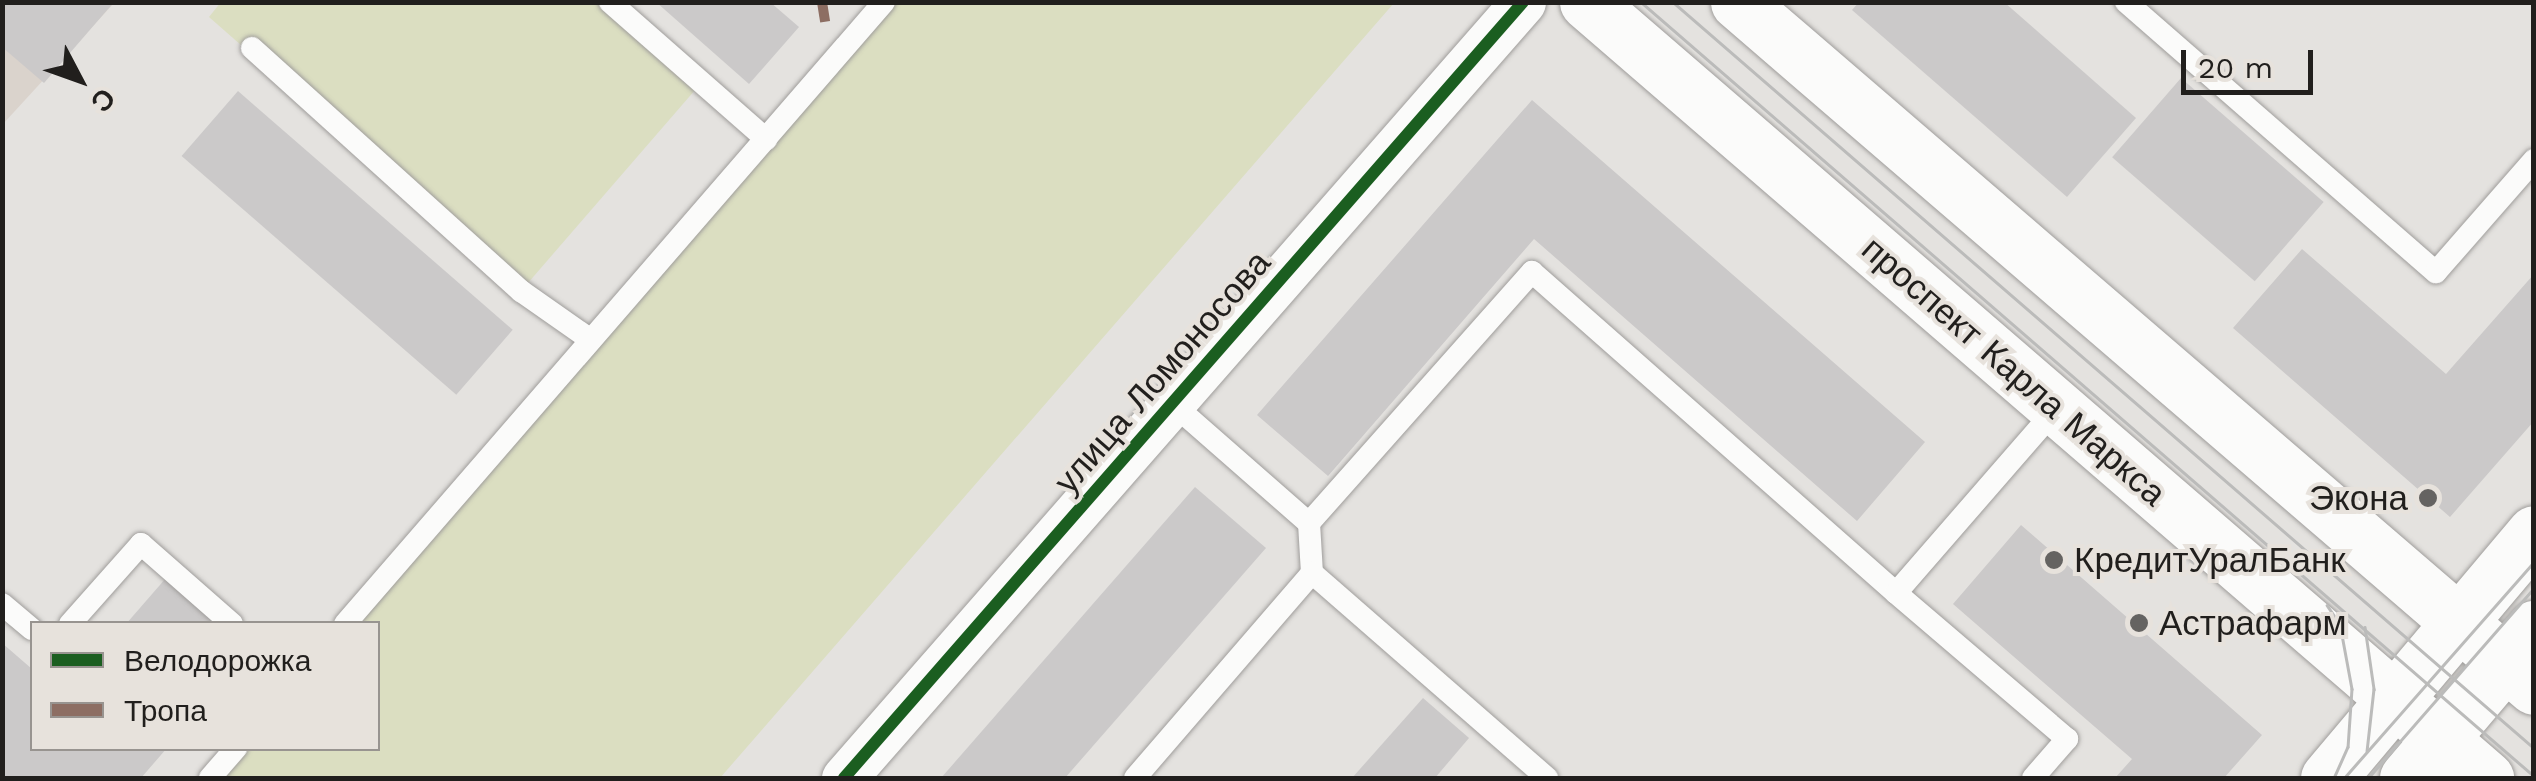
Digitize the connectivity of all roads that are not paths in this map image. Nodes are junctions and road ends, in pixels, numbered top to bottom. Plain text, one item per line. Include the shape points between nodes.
1 (610, 2) edge
2 (884, 2) edge
3 (1523, 2) edge
4 (1587, 2) edge
5 (2126, 2) edge
6 (1756, 8) edge
7 (252, 48) dead end
8 (766, 139) junction
9 (2534, 160) edge
10 (591, 340) junction
11 (1174, 404) junction
12 (2056, 408) junction
13 (1309, 524) junction
14 (2534, 533) edge
15 (1312, 573) junction
16 (1896, 594) junction
17 (2, 604) edge
18 (73, 621) edge
19 (229, 621) edge
20 (348, 621) edge
21 (2456, 622) junction
22 (30, 627) edge
23 (2524, 659) edge
24 (2392, 698) junction
25 (233, 751) edge
26 (2423, 758) edge
27 (210, 778) edge
28 (844, 778) edge
29 (1135, 778) edge
30 (1547, 778) edge
31 (2032, 778) edge
32 (2328, 778) edge
33 (2486, 778) edge

1 - 8 lane
2 - 8 lane
3 - 11 street, улица Ломоносова
4 - 12 main road, проспект Карла Маркса
5 - 9 lane via 2436,272
6 - 21 main road
7 - 10 lane via 521,291
8 - 10 lane
10 - 20 lane
11 - 13 lane
11 - 28 street, улица Ломоносова
12 - 16 lane
12 - 24 main road, проспект Карла Маркса
13 - 15 lane
13 - 16 lane via 1532,272
14 - 21 main road
15 - 29 lane
15 - 30 lane
16 - 31 lane via 2067,739
17 - 22 lane
18 - 19 lane via 141,544
21 - 23 main road
21 - 24 main road
23 - 26 main road
24 - 26 main road, проспект Карла Маркса
24 - 32 main road
25 - 27 lane
26 - 33 main road, проспект Карла Маркса

